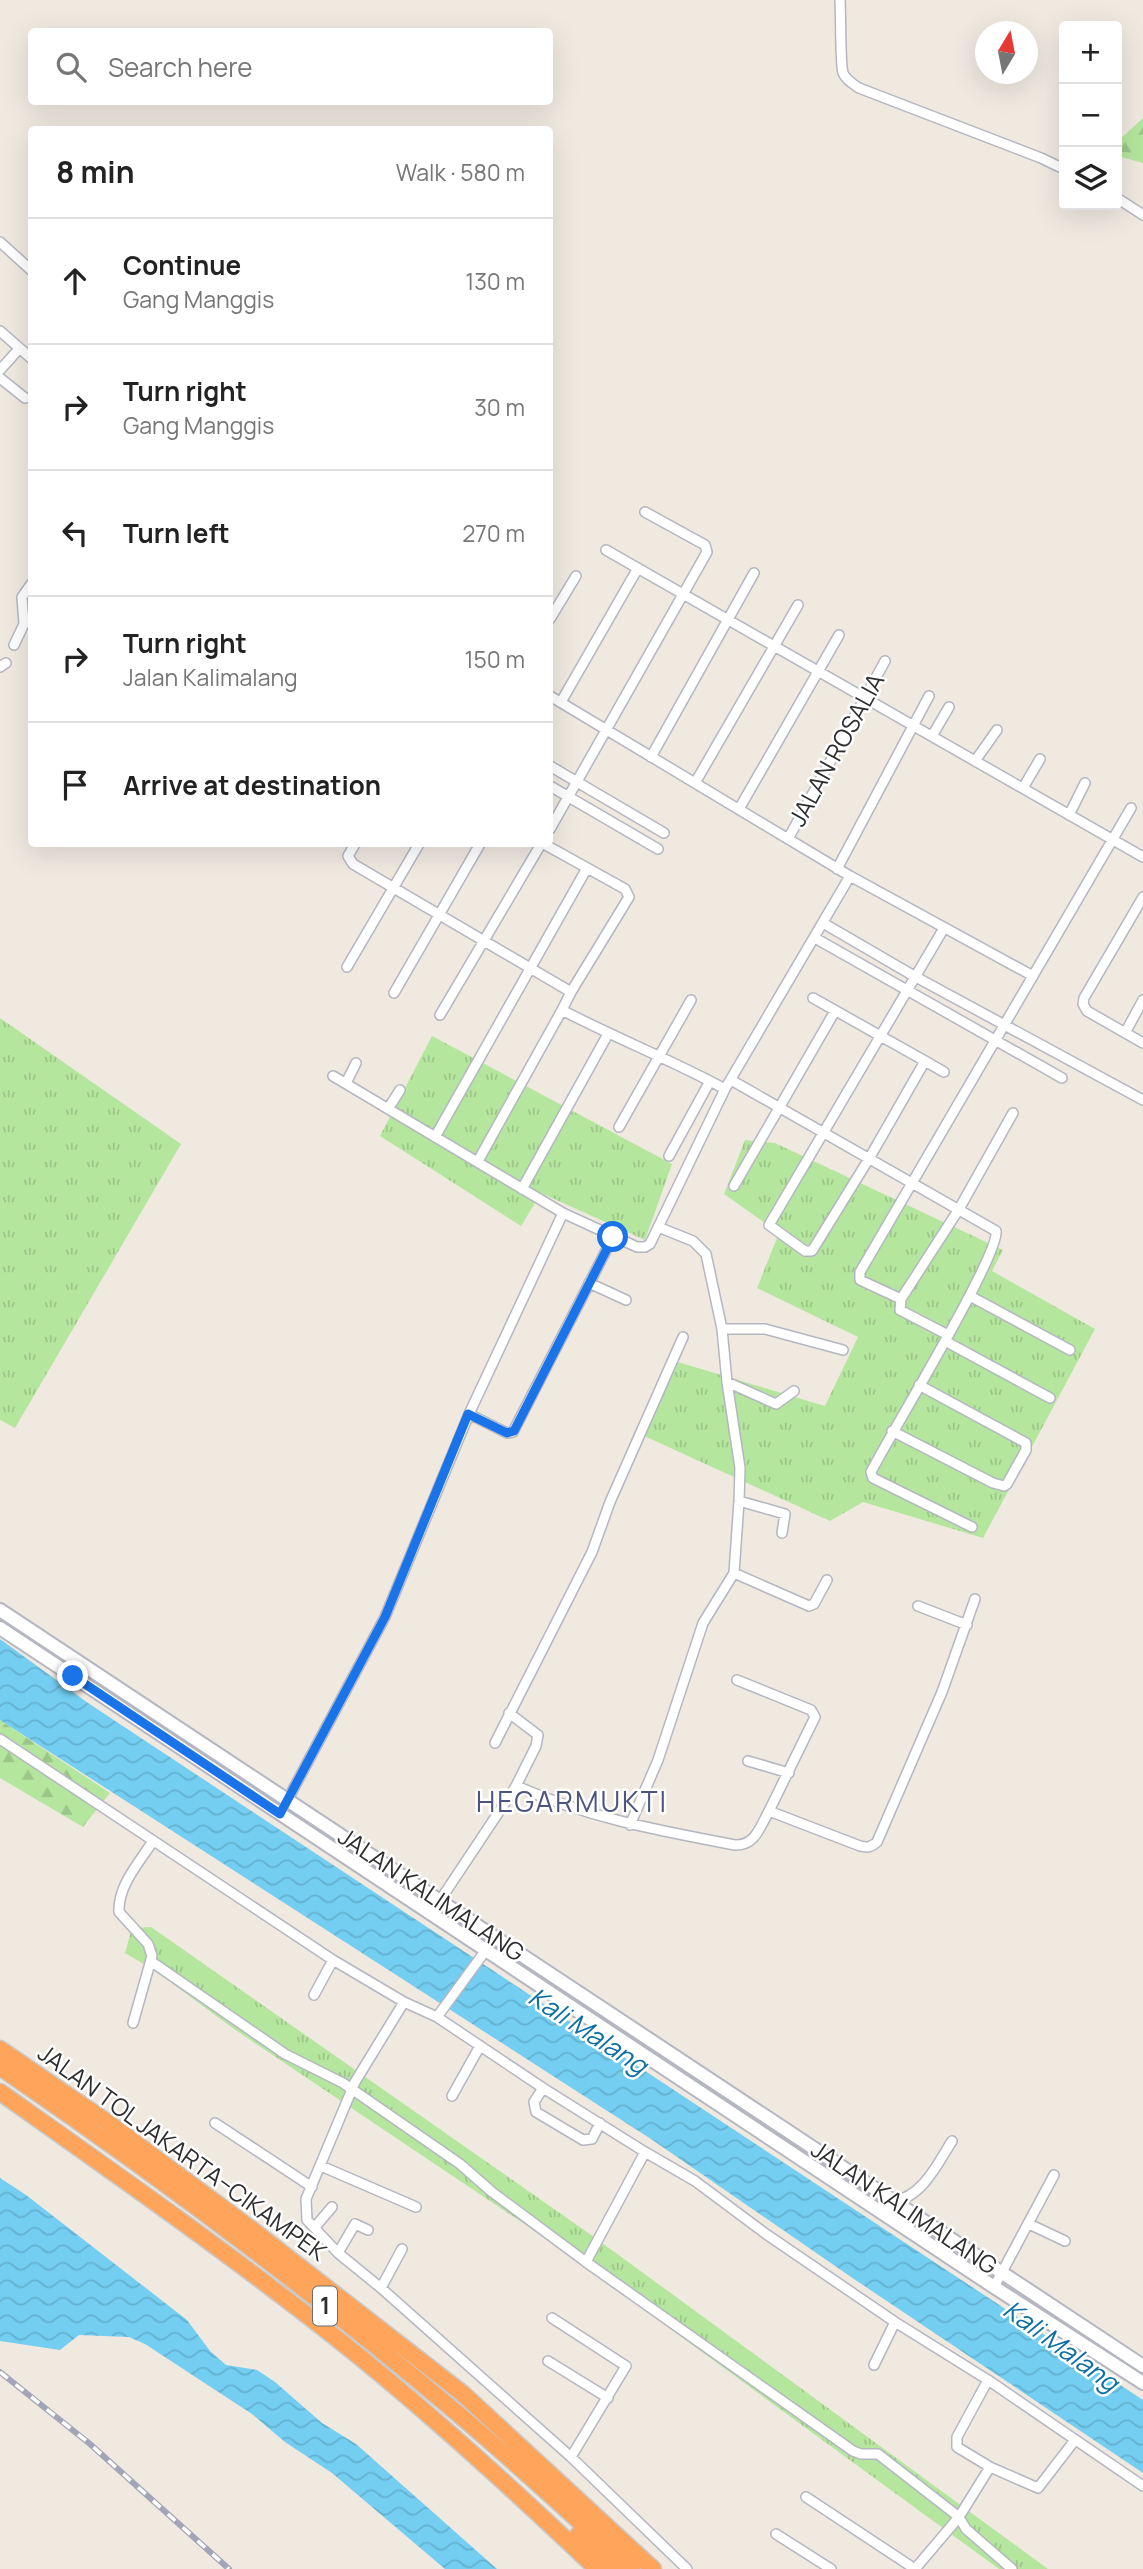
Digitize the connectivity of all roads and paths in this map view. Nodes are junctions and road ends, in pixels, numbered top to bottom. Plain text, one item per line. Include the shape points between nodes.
1 (840, 0) edge
2 (1059, 167) edge
3 (1122, 201) edge
4 (1143, 215) edge
5 (0, 242) edge
6 (28, 267) edge
7 (0, 331) edge
8 (19, 349) junction
9 (28, 356) edge
10 (0, 370) edge
11 (0, 378) edge
12 (25, 398) dead end
13 (645, 512) dead end
14 (606, 550) dead end
15 (638, 568) junction
16 (754, 573) dead end
17 (576, 576) dead end
18 (28, 589) edge
19 (684, 595) junction
20 (798, 605) dead end
21 (553, 614) edge
22 (729, 621) junction
23 (839, 635) dead end
24 (13, 645) dead end
25 (773, 646) junction
26 (886, 661) dead end
27 (818, 671) junction
28 (929, 696) dead end
29 (553, 698) edge
30 (866, 699) junction
31 (561, 702) junction
32 (949, 707) dead end
33 (914, 726) junction
34 (607, 730) junction
35 (997, 730) dead end
36 (932, 736) junction
37 (651, 757) junction
38 (1040, 759) dead end
39 (975, 761) junction
40 (553, 768) edge
41 (577, 782) junction
42 (695, 783) junction
43 (1085, 783) dead end
44 (553, 788) edge
45 (1023, 788) junction
46 (568, 797) junction
47 (1131, 808) dead end
48 (739, 809) junction
49 (1069, 815) junction
50 (553, 824) edge
51 (664, 832) dead end
52 (788, 839) junction
53 (1113, 840) junction
54 (353, 847) edge
55 (417, 847) edge
56 (478, 847) edge
57 (540, 847) edge
58 (548, 847) edge
59 (658, 849) dead end
60 (1143, 857) edge
61 (587, 868) junction
62 (837, 869) junction
63 (850, 876) junction
64 (394, 887) junction
65 (1143, 897) edge
66 (439, 915) junction
67 (823, 923) junction
68 (943, 928) junction
69 (815, 938) junction
70 (484, 940) junction
71 (347, 967) dead end
72 (530, 967) junction
73 (914, 976) junction
74 (1033, 976) junction
75 (906, 991) junction
76 (571, 992) junction
77 (394, 993) dead end
78 (814, 998) dead end
79 (691, 1000) dead end
80 (1143, 1000) edge
81 (562, 1010) junction
82 (835, 1011) junction
83 (440, 1015) dead end
84 (1004, 1025) junction
85 (1125, 1033) junction
86 (608, 1034) junction
87 (880, 1037) junction
88 (995, 1041) junction
89 (1143, 1043) edge
90 (660, 1056) junction
91 (925, 1061) junction
92 (356, 1063) dead end
93 (944, 1072) dead end
94 (333, 1076) dead end
95 (1062, 1078) dead end
96 (731, 1080) junction
97 (710, 1081) junction
98 (346, 1083) junction
99 (725, 1089) junction
100 (400, 1090) dead end
101 (1143, 1100) edge
102 (780, 1108) junction
103 (388, 1109) junction
104 (1013, 1113) dead end
105 (619, 1127) dead end
106 (825, 1132) junction
107 (435, 1137) junction
108 (669, 1156) dead end
109 (870, 1157) junction
110 (478, 1161) junction
111 (913, 1184) junction
112 (734, 1186) dead end
113 (522, 1189) junction
114 (959, 1209) junction
115 (563, 1213) junction
116 (658, 1227) junction
117 (613, 1237) junction
118 (589, 1283) junction
119 (970, 1296) junction
120 (901, 1299) junction
121 (625, 1300) dead end
122 (722, 1329) junction
123 (683, 1338) dead end
124 (946, 1338) junction
125 (843, 1350) dead end
126 (1070, 1350) dead end
127 (727, 1382) junction
128 (919, 1385) junction
129 (794, 1391) dead end
130 (1050, 1398) dead end
131 (468, 1414) junction
132 (892, 1431) junction
133 (739, 1501) junction
134 (972, 1527) dead end
135 (782, 1533) dead end
136 (734, 1573) junction
137 (827, 1580) dead end
138 (975, 1599) dead end
139 (918, 1606) dead end
140 (0, 1610) edge
141 (967, 1625) junction
142 (0, 1628) edge
143 (737, 1680) dead end
144 (509, 1713) junction
145 (0, 1739) edge
146 (495, 1743) dead end
147 (748, 1761) dead end
148 (789, 1773) junction
149 (516, 1786) junction
150 (287, 1800) junction
151 (769, 1811) junction
152 (280, 1814) junction
153 (630, 1825) junction
154 (153, 1841) junction
155 (440, 1901) junction
156 (431, 1914) junction
157 (486, 1950) junction
158 (333, 1960) junction
159 (152, 1962) junction
160 (314, 1995) dead end
161 (404, 2002) junction
162 (437, 2018) junction
163 (133, 2023) dead end
164 (480, 2046) junction
165 (0, 2049) edge
166 (0, 2067) edge
167 (0, 2078) edge
168 (543, 2088) junction
169 (352, 2090) junction
170 (0, 2092) edge
171 (452, 2096) dead end
172 (215, 2123) dead end
173 (600, 2123) junction
174 (952, 2141) dead end
175 (645, 2152) junction
176 (321, 2166) junction
177 (1054, 2175) dead end
178 (312, 2187) junction
179 (893, 2201) junction
180 (331, 2207) dead end
181 (416, 2207) dead end
182 (884, 2214) junction
183 (1028, 2224) junction
184 (314, 2227) junction
185 (368, 2230) dead end
186 (1065, 2241) dead end
187 (402, 2249) dead end
188 (338, 2253) junction
189 (586, 2262) junction
190 (1001, 2272) junction
191 (993, 2287) junction
192 (381, 2288) junction
193 (552, 2318) dead end
194 (895, 2322) junction
195 (548, 2361) dead end
196 (874, 2365) dead end
197 (1143, 2366) edge
198 (988, 2380) junction
199 (1143, 2383) edge
200 (608, 2398) junction
201 (1075, 2440) junction
202 (571, 2456) junction
203 (990, 2468) junction
204 (1143, 2486) edge
205 (806, 2497) dead end
206 (959, 2517) junction
207 (776, 2534) dead end
208 (597, 2569) edge
209 (614, 2569) edge
210 (632, 2569) edge
211 (653, 2569) edge
212 (687, 2569) edge
213 (831, 2569) edge
214 (915, 2569) edge
215 (1012, 2569) edge

1 - 2 street via 843,72 851,82
3 - 4 street
5 - 6 street
7 - 8 street
8 - 9 street
8 - 10 street
11 - 12 street
13 - 19 street via 707,547
14 - 15 street
15 - 19 street
15 - 31 street
16 - 22 street
17 - 21 street
18 - 24 street via 22,597 24,624
19 - 22 street
19 - 34 street
20 - 25 street
22 - 25 street
22 - 37 street
23 - 27 street
25 - 27 street
25 - 42 street
26 - 30 street, JALAN ROSALIA
27 - 30 street
27 - 48 street
28 - 33 street
29 - 31 street
30 - 33 street
30 - 52 street, JALAN ROSALIA
31 - 34 street
32 - 36 street
33 - 36 street
33 - 62 street
34 - 37 street
34 - 41 street
35 - 39 street
36 - 39 street
37 - 42 street
38 - 45 street
39 - 45 street
40 - 41 street
41 - 46 street
41 - 51 street
42 - 48 street
43 - 49 street
44 - 46 street
45 - 49 street
46 - 50 street
46 - 59 street
47 - 53 street
48 - 52 street
49 - 53 street
52 - 62 street
53 - 60 street
53 - 74 street
54 - 64 street via 350,860
55 - 64 street
56 - 66 street
57 - 70 street
58 - 61 street
61 - 72 street
61 - 76 street via 625,889 629,897
62 - 63 street
63 - 67 street
63 - 68 street
64 - 66 street
64 - 71 street
65 - 85 street via 1084,998 1084,1008
66 - 70 street
66 - 77 street
67 - 69 street
67 - 73 street
68 - 73 street
68 - 74 street
69 - 75 street
69 - 96 street
70 - 72 street
70 - 83 street
72 - 76 street
72 - 107 street
73 - 75 street
73 - 84 street
74 - 84 street
75 - 87 street
75 - 88 street
76 - 81 street
78 - 82 street
79 - 90 street
80 - 85 street
81 - 86 street
81 - 110 street
82 - 87 street
82 - 102 street
84 - 88 street
84 - 101 street
85 - 89 street
86 - 90 street
86 - 113 street
87 - 91 street
87 - 106 street
88 - 95 street
88 - 111 street
90 - 97 street
90 - 105 street
91 - 93 street
91 - 109 street
92 - 98 street
94 - 98 street
96 - 99 street
96 - 102 street
97 - 99 street
97 - 108 street
98 - 103 street
99 - 116 street
100 - 103 street
102 - 106 street
102 - 112 street
103 - 107 street
104 - 114 street
106 - 109 street
106 - 109 street via 769,1223 806,1252 812,1251
107 - 110 street
109 - 111 street
110 - 113 street
111 - 114 street
111 - 120 street via 858,1274 860,1280
113 - 115 street
114 - 119 street via 997,1234
114 - 120 street
115 - 117 street
115 - 131 street
116 - 117 street via 645,1247
116 - 122 street via 693,1241 706,1254
117 - 118 street
118 - 121 street
118 - 131 street via 513,1432
119 - 124 street
119 - 126 street
120 - 124 street via 901,1310
122 - 125 street via 765,1329
122 - 127 street
123 - 144 street via 592,1552
124 - 128 street
124 - 130 street
127 - 129 street via 776,1404
127 - 133 street via 740,1468
128 - 132 street
128 - 132 street via 1026,1443 1007,1484 993,1483
131 - 150 street via 385,1617
132 - 134 street via 872,1477
133 - 135 street via 785,1514
133 - 136 street
136 - 137 street via 809,1606
136 - 153 street via 703,1623 658,1760
138 - 141 street
139 - 141 street
140 - 150 main road, JALAN KALIMALANG
141 - 151 street via 877,1842 860,1846
142 - 152 main road, JALAN KALIMALANG
143 - 148 street via 813,1712 816,1720
144 - 146 street
144 - 149 street via 538,1735
145 - 154 street
147 - 148 street
148 - 151 street
149 - 153 street
149 - 155 street
150 - 152 street
150 - 155 main road, JALAN KALIMALANG
151 - 153 street via 752,1841 744,1846
152 - 156 main road, JALAN KALIMALANG
154 - 158 street
154 - 159 street via 119,1903 123,1918 148,1944
155 - 156 street
155 - 179 main road, JALAN KALIMALANG
156 - 157 main road, JALAN KALIMALANG
157 - 162 street
157 - 182 main road, JALAN KALIMALANG
158 - 160 street
158 - 161 street
159 - 163 street
159 - 169 street via 285,2054
161 - 162 street
161 - 169 street
162 - 164 street
164 - 168 street
164 - 171 street
165 - 211 highway, JALAN TOL JAKARTA–CIKAMPEK / 1 via 240,2221 462,2393
166 - 210 highway, 1 via 254,2249 458,2414
167 - 209 highway, 1 via 276,2279 458,2425
168 - 173 street
168 - 173 street via 534,2102 536,2112 583,2140 593,2138
169 - 176 street
169 - 189 street via 460,2164
170 - 208 highway, 1 via 194,2229 337,2338
172 - 178 street
173 - 175 street
174 - 179 street via 920,2187 904,2200
175 - 189 street
175 - 194 street via 695,2181
176 - 178 street
176 - 181 street
177 - 183 street
178 - 184 street via 305,2215
179 - 182 street
179 - 190 main road, JALAN KALIMALANG
180 - 184 street
182 - 191 main road, JALAN KALIMALANG
183 - 186 street
183 - 190 street
184 - 188 street
185 - 188 street via 355,2224
187 - 192 street
188 - 192 street
189 - 206 street via 853,2451 878,2454
190 - 191 street
190 - 197 main road, JALAN KALIMALANG
191 - 199 main road, JALAN KALIMALANG
192 - 202 street
193 - 200 street via 626,2366
194 - 196 street
194 - 198 street
195 - 200 street
198 - 201 street
198 - 203 street via 956,2444
200 - 202 street
201 - 203 street via 1040,2487
201 - 204 street
202 - 212 street
203 - 206 street
205 - 214 street
206 - 214 street
206 - 215 street via 966,2529
207 - 213 street

